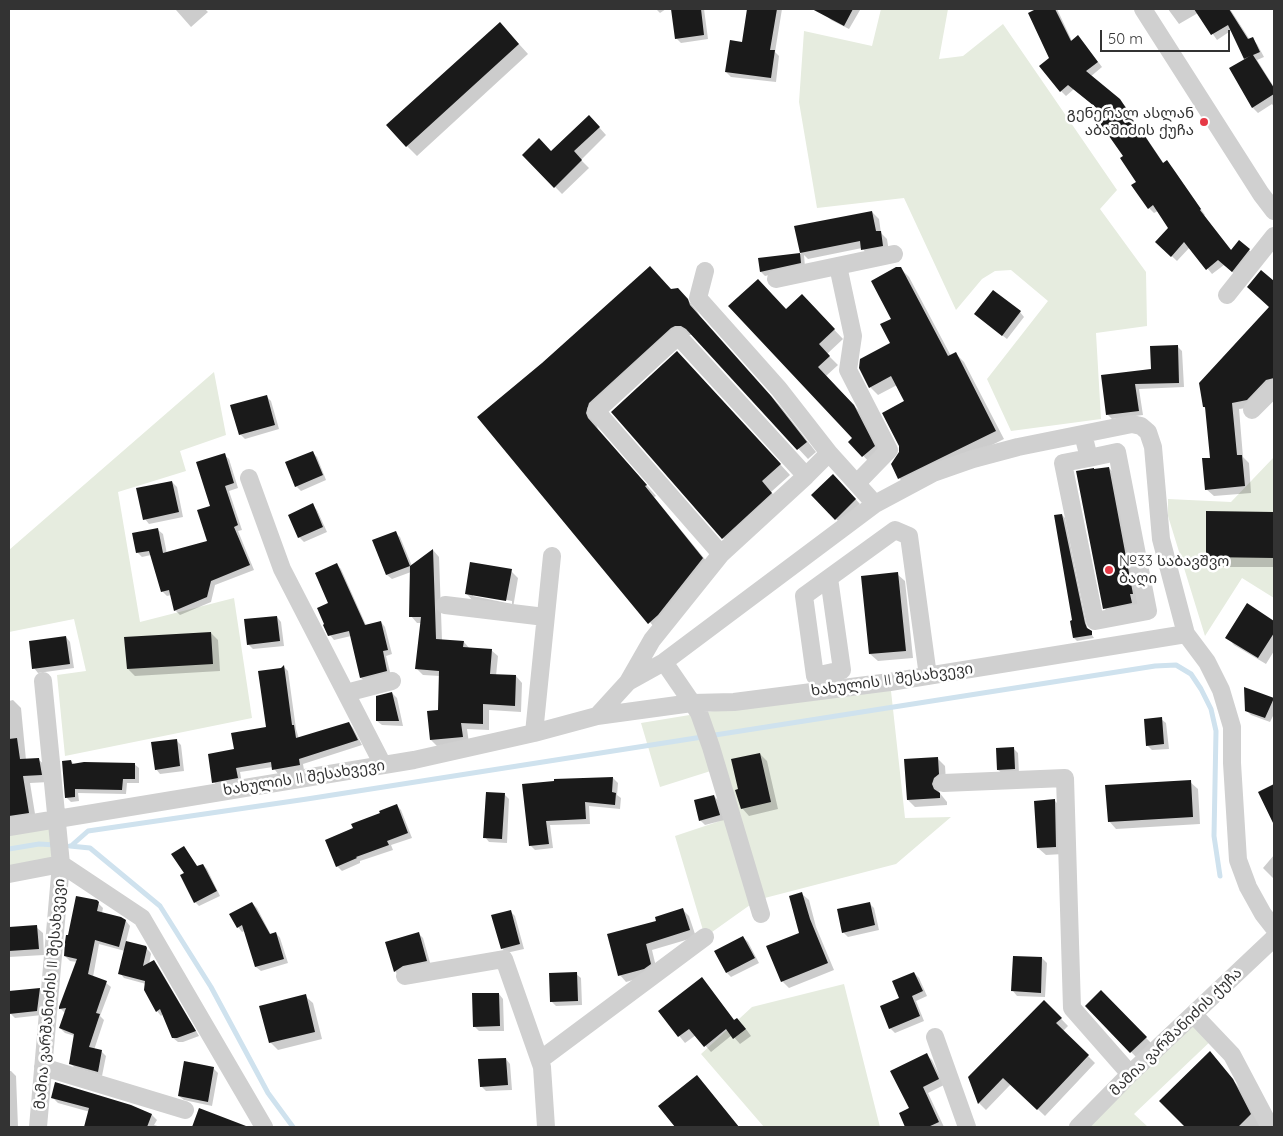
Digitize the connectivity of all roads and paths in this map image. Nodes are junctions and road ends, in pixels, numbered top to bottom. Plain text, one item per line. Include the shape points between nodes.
1 (1143, 9) edge
2 (1274, 211) edge
3 (1274, 236) edge
4 (894, 254) dead end
5 (838, 266) junction
6 (705, 271) dead end
7 (776, 279) dead end
8 (1227, 295) dead end
9 (1274, 388) edge
10 (1252, 410) dead end
11 (1083, 434) junction
12 (829, 453) junction
13 (1089, 458) junction
14 (806, 476) junction
15 (249, 478) dead end
16 (857, 483) junction
17 (875, 504) junction
18 (721, 554) junction
19 (552, 556) dead end
20 (829, 578) junction
21 (445, 605) dead end
22 (545, 617) junction
23 (1186, 634) junction
24 (664, 662) junction
25 (928, 676) junction
26 (43, 681) dead end
27 (392, 681) dead end
28 (628, 682) junction
29 (346, 693) junction
30 (692, 703) junction
31 (597, 716) junction
32 (534, 733) junction
33 (383, 765) junction
34 (943, 783) dead end
35 (57, 819) junction
36 (9, 827) edge
37 (61, 862) junction
38 (9, 874) edge
39 (761, 914) dead end
40 (1274, 928) edge
41 (706, 937) dead end
42 (1274, 938) edge
43 (405, 976) dead end
44 (1194, 1015) junction
45 (935, 1038) dead end
46 (540, 1060) junction
47 (43, 1067) junction
48 (1130, 1074) junction
49 (186, 1110) dead end
50 (38, 1127) edge
51 (264, 1127) edge
52 (546, 1127) edge
53 (967, 1127) edge
54 (1078, 1127) edge
55 (1270, 1127) edge

1 - 2 street
3 - 8 street
4 - 5 street
5 - 7 street
5 - 16 street via 853,336 848,370 889,450
6 - 12 street via 698,298 779,389
9 - 10 street
11 - 13 street
11 - 17 street via 973,458 934,473
11 - 23 street via 1132,424 1148,432 1153,446 1160,539
12 - 14 street
12 - 16 street
13 - 13 street via 1117,452 1148,611 1095,621 1063,463
14 - 18 street
14 - 18 street via 678,336 602,405 596,411
15 - 29 street via 282,568
16 - 17 street
17 - 24 street
18 - 28 street via 652,640
19 - 22 street
20 - 20 street via 804,596 815,676 842,670
20 - 25 street via 895,530 909,536
21 - 22 street
22 - 32 street
23 - 25 street, ხახულის II შესახვევი
23 - 40 street via 1207,662 1221,690 1232,727 1238,860 1248,887
24 - 28 street
24 - 30 street
25 - 30 street, ხახულის II შესახვევი via 734,702
26 - 35 street, მამია ვარშანიძის II შესახვევი
27 - 29 street
28 - 31 street
29 - 33 street
30 - 31 street, ხახულის II შესახვევი
30 - 39 street via 711,747
31 - 32 street, ხახულის II შესახვევი
32 - 33 street, ხახულის II შესახვევი
33 - 35 street, ხახულის II შესახვევი
34 - 48 street via 1065,778 1072,1008
35 - 36 street, ხახულის II შესახვევი
35 - 37 street, მამია ვარშანიძის II შესახვევი
37 - 38 street
37 - 47 street, მამია ვარშანიძის II შესახვევი
37 - 51 street via 142,918
41 - 46 street
42 - 44 street, მამია ვარშანიძის ქუჩა
43 - 46 street via 504,959
44 - 48 street, მამია ვარშანიძის ქუჩა
44 - 55 street via 1232,1055
45 - 53 street
46 - 52 street
47 - 49 street
47 - 50 street, მამია ვარშანიძის II შესახვევი
48 - 54 street, მამია ვარშანიძის ქუჩა

